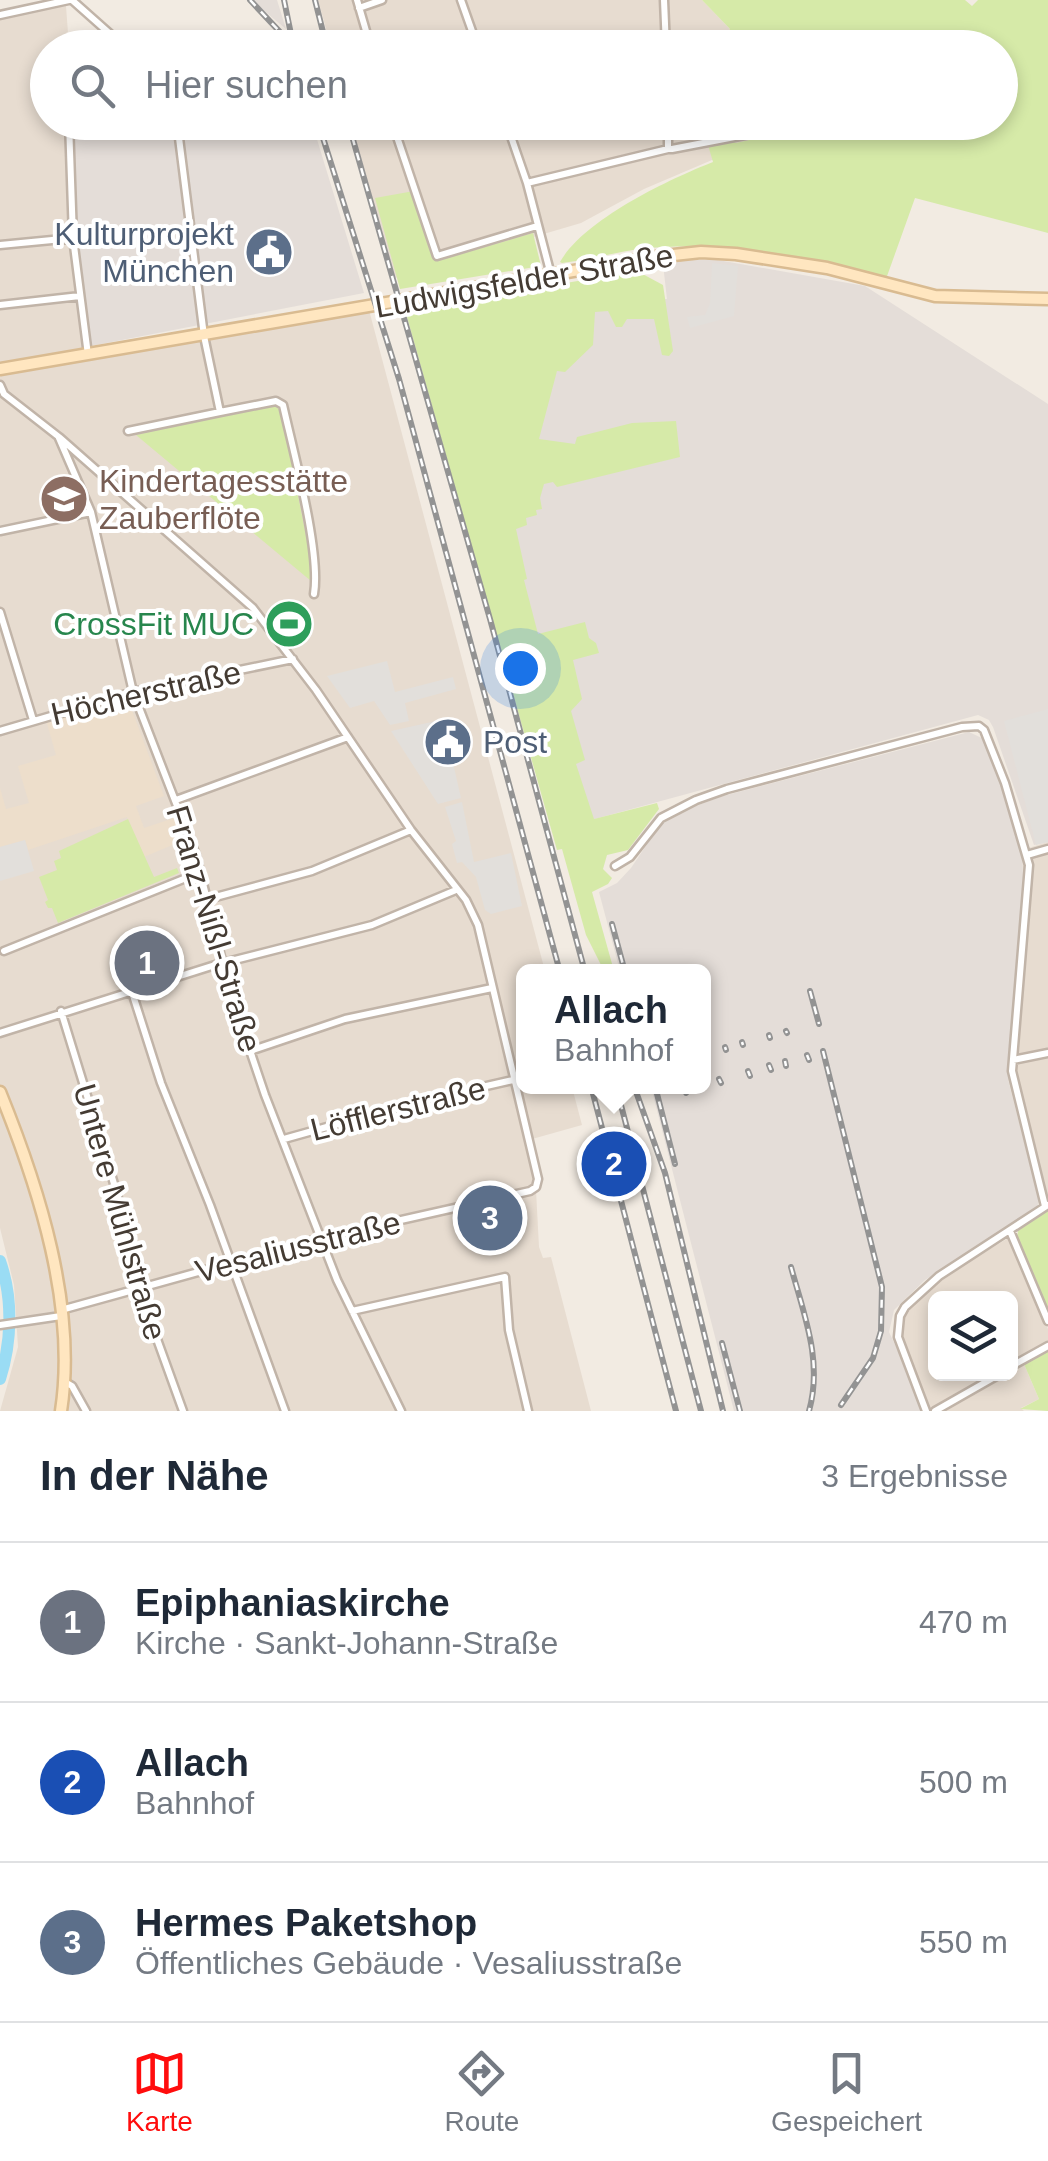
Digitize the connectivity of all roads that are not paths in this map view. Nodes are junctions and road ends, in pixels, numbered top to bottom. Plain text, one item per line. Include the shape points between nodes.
1 (70, 0) edge
2 (382, 0) edge
3 (461, 0) edge
4 (664, 0) edge
5 (358, 4) edge
6 (0, 15) edge
7 (105, 30) edge
8 (366, 30) edge
9 (472, 30) edge
10 (665, 30) edge
11 (70, 140) edge
12 (179, 140) edge
13 (398, 140) edge
14 (512, 140) edge
15 (668, 140) edge
16 (712, 140) edge
17 (668, 149) junction
18 (527, 183) junction
19 (537, 226) junction
20 (73, 238) junction
21 (0, 245) edge
22 (551, 276) junction
23 (80, 296) junction
24 (1048, 299) edge
25 (0, 305) edge
26 (204, 336) junction
27 (88, 356) junction
28 (0, 369) edge
29 (0, 385) edge
30 (220, 412) junction
31 (128, 431) dead end
32 (59, 437) junction
33 (91, 512) junction
34 (0, 531) edge
35 (314, 594) dead end
36 (0, 612) edge
37 (293, 660) junction
38 (133, 692) junction
39 (33, 720) junction
40 (0, 731) edge
41 (348, 737) junction
42 (176, 800) junction
43 (411, 830) junction
44 (1048, 849) edge
45 (1028, 855) junction
46 (615, 866) dead end
47 (201, 872) junction
48 (456, 890) junction
49 (208, 898) junction
50 (4, 951) dead end
51 (222, 963) junction
52 (492, 988) junction
53 (130, 989) junction
54 (61, 1012) junction
55 (0, 1032) edge
56 (250, 1050) junction
57 (1048, 1053) edge
58 (1014, 1060) junction
59 (513, 1080) junction
60 (0, 1092) edge
61 (516, 1092) edge
62 (517, 1094) edge
63 (284, 1139) junction
64 (1047, 1206) edge
65 (1010, 1231) junction
66 (321, 1238) junction
67 (230, 1263) junction
68 (142, 1288) junction
69 (352, 1310) junction
70 (61, 1313) junction
71 (1048, 1322) edge
72 (1, 1325) edge
73 (1048, 1346) edge
74 (1018, 1363) edge
75 (988, 1381) edge
76 (66, 1382) junction
77 (61, 1411) edge
78 (86, 1411) edge
79 (183, 1411) edge
80 (285, 1411) edge
81 (401, 1411) edge
82 (528, 1411) edge
83 (926, 1411) edge
84 (935, 1411) edge

1 - 6 street
1 - 7 street
2 - 5 street
3 - 9 street
4 - 10 street
5 - 8 street
11 - 20 street
12 - 26 street
13 - 19 street via 437,256
14 - 18 street
15 - 17 street
16 - 17 street
17 - 18 street
18 - 19 street
19 - 22 street
20 - 21 street
20 - 23 street
22 - 24 street, Ludwigsfelder Straße via 719,252 827,268 947,298
22 - 26 street, Ludwigsfelder Straße
23 - 25 street
23 - 27 street
26 - 27 street, Ludwigsfelder Straße
26 - 30 street
27 - 28 street, Ludwigsfelder Straße
29 - 32 street
30 - 31 street
30 - 35 street via 271,401 282,405 312,545
32 - 33 street, Franz-Nißl-Straße
32 - 37 street via 239,594
33 - 34 street
33 - 38 street, Franz-Nißl-Straße
36 - 39 street
37 - 38 street, Höcherstraße
37 - 41 street
38 - 39 street, Höcherstraße
38 - 42 street, Franz-Nißl-Straße
39 - 40 street, Höcherstraße
41 - 42 street
41 - 43 street
42 - 47 street, Franz-Nißl-Straße
43 - 48 street
43 - 49 street via 312,871
44 - 45 street
45 - 46 street via 992,743 979,726 696,800 660,818
45 - 58 street
47 - 49 street, Franz-Nißl-Straße
47 - 50 street
48 - 51 street via 372,925
48 - 52 street via 473,911
49 - 51 street, Franz-Nißl-Straße
51 - 53 street
51 - 56 street, Franz-Nißl-Straße
52 - 56 street via 345,1019
52 - 59 street
53 - 54 street
53 - 67 street
54 - 55 street
54 - 68 street, Untere Mühlstraße
56 - 63 street, Franz-Nißl-Straße
57 - 58 street
58 - 64 street via 1013,1082
59 - 61 street, Vesaliusstraße
59 - 63 street, Löfflerstraße
60 - 70 street via 45,1224
62 - 66 street, Vesaliusstraße via 536,1187
63 - 66 street, Franz-Nißl-Straße
64 - 65 street
65 - 71 street
65 - 83 street via 929,1283 900,1316 898,1336
66 - 67 street, Vesaliusstraße
66 - 69 street, Franz-Nißl-Straße
67 - 68 street, Vesaliusstraße
67 - 80 street
68 - 70 street, Vesaliusstraße
68 - 79 street, Untere Mühlstraße
69 - 81 street, Franz-Nißl-Straße
69 - 82 street via 505,1277
70 - 72 street, Vesaliusstraße
70 - 76 street
73 - 74 street
75 - 84 street
76 - 77 street
76 - 78 street

